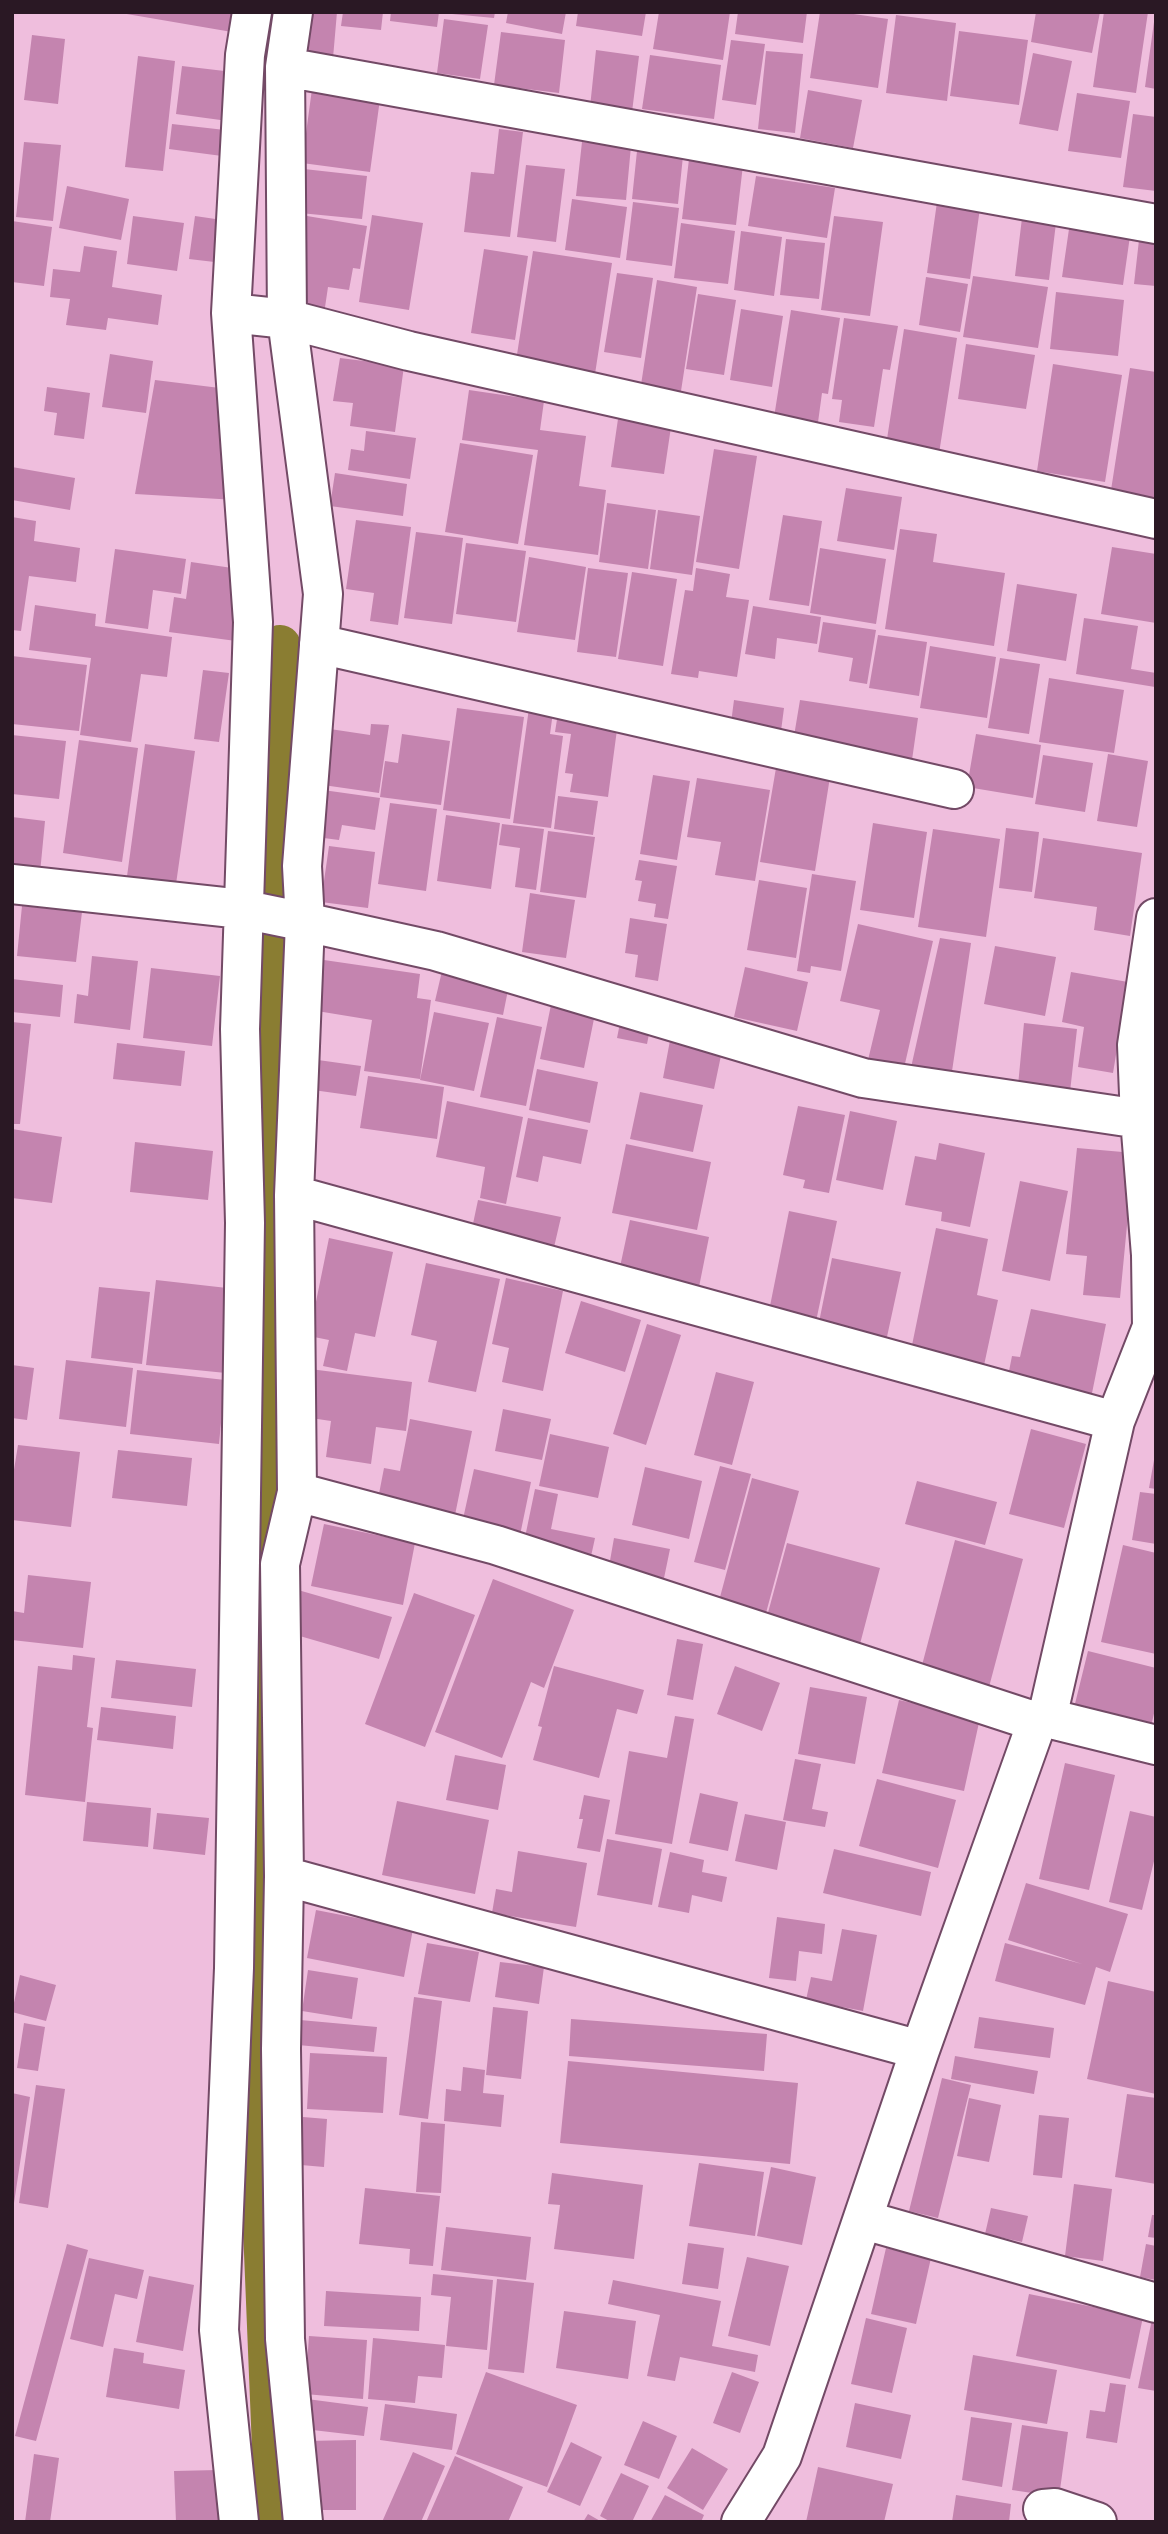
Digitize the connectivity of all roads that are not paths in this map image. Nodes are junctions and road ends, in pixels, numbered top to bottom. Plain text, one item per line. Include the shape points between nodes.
1 (252, 12) edge
2 (293, 12) edge
3 (285, 67) junction
4 (1156, 223) edge
5 (231, 313) junction
6 (287, 319) junction
7 (1156, 519) edge
8 (319, 645) junction
9 (954, 789) dead end
10 (12, 884) edge
11 (242, 909) junction
12 (1156, 918) edge
13 (305, 922) junction
14 (1140, 1119) junction
15 (294, 1195) junction
16 (1153, 1254) edge
17 (1115, 1421) junction
18 (297, 1492) junction
19 (1042, 1720) junction
20 (1156, 1745) edge
21 (284, 1876) junction
22 (920, 2050) junction
23 (864, 2220) junction
24 (1156, 2303) edge
25 (1043, 2509) dead end
26 (239, 2522) edge
27 (303, 2522) edge
28 (741, 2522) edge
29 (1097, 2522) edge

1 - 5 street via 245,55
2 - 3 street
3 - 4 street
3 - 6 street
5 - 6 street
5 - 11 street via 253,622
6 - 7 street via 423,354
6 - 8 street via 323,594
8 - 9 street
8 - 13 street via 302,866
10 - 11 street
11 - 13 street
11 - 26 street via 245,1223 234,1954 219,2330
12 - 14 street via 1138,1045
13 - 14 street via 436,951 863,1078
13 - 15 street
14 - 16 street
15 - 17 street
15 - 18 street
16 - 17 street via 1152,1326
17 - 19 street
18 - 19 street via 496,1545
18 - 21 street via 280,1564
19 - 20 street
19 - 22 street
21 - 22 street
21 - 27 street via 285,2339
22 - 23 street
23 - 24 street
23 - 28 street via 782,2456
25 - 29 street via 1055,2508

